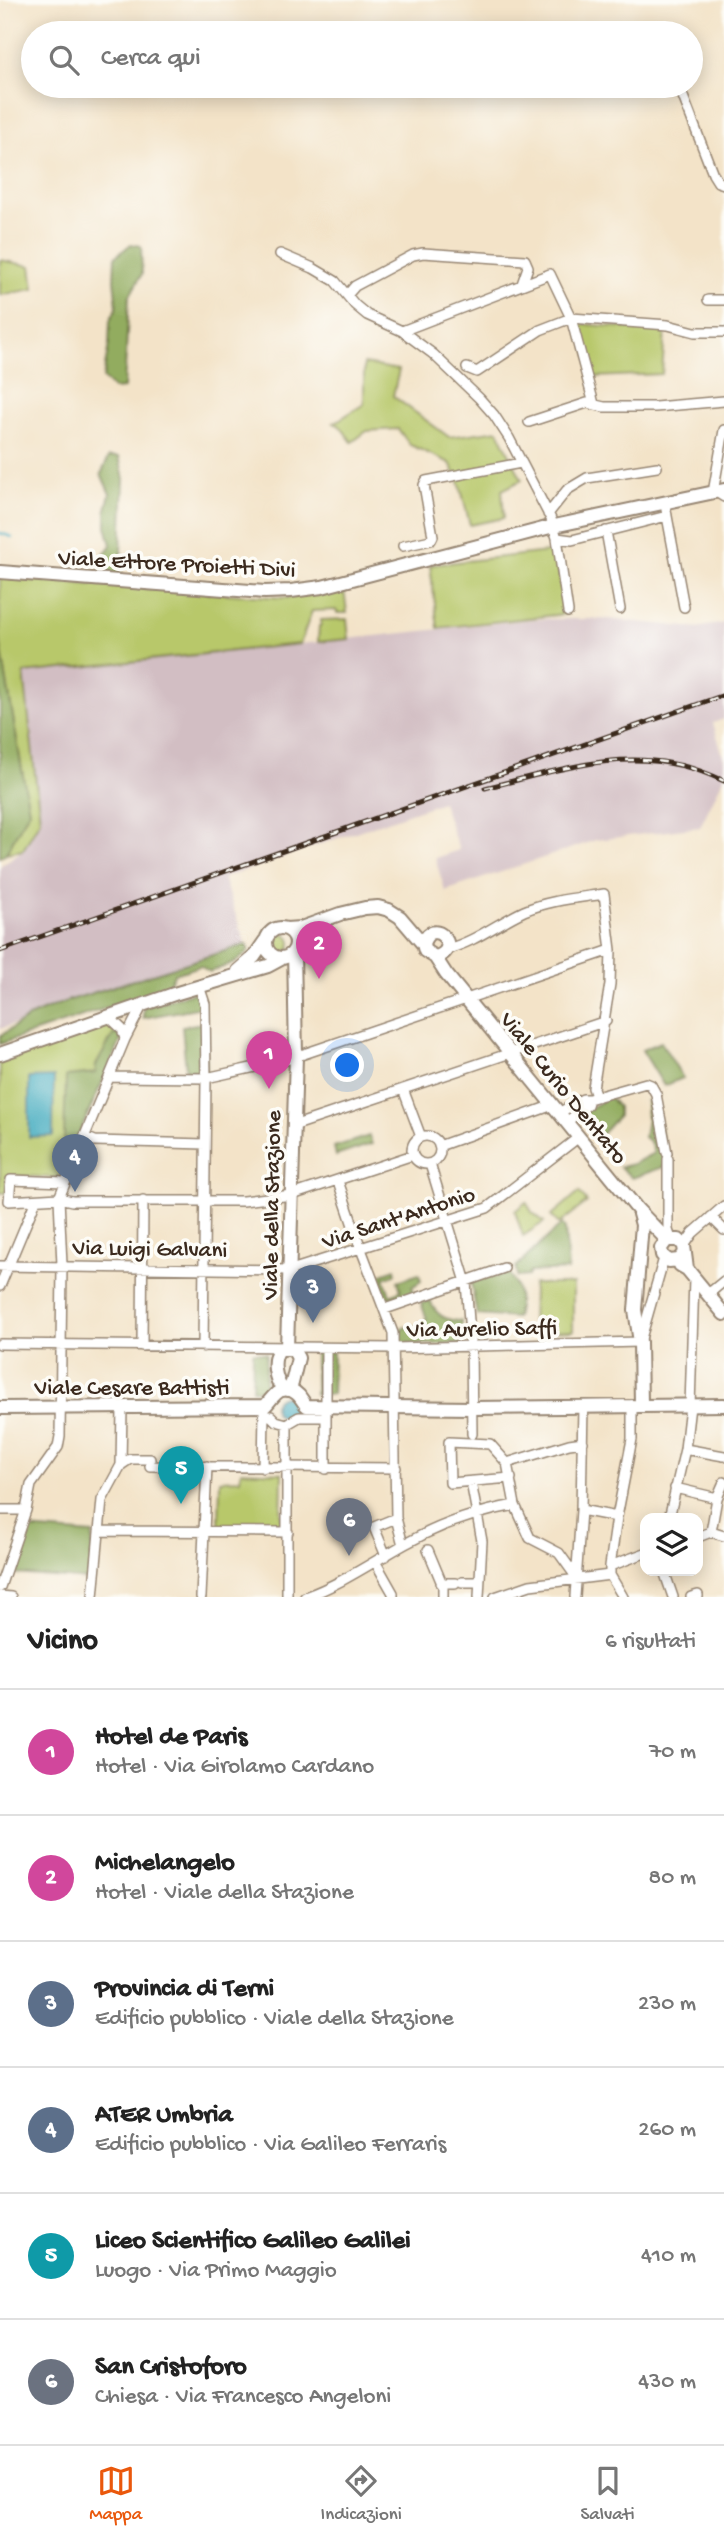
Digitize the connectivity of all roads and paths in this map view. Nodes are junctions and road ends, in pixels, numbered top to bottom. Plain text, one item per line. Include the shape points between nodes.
1 (683, 98) edge
2 (724, 184) edge
3 (279, 254) dead end
4 (522, 284) junction
5 (348, 294) junction
6 (708, 300) dead end
7 (724, 300) edge
8 (571, 318) junction
9 (402, 331) junction
10 (724, 331) edge
11 (467, 368) dead end
12 (724, 401) edge
13 (594, 404) junction
14 (529, 422) dead end
15 (724, 430) edge
16 (521, 464) junction
17 (657, 467) dead end
18 (722, 493) edge
19 (665, 503) junction
20 (667, 516) junction
21 (553, 526) junction
22 (606, 531) junction
23 (403, 546) dead end
24 (0, 572) edge
25 (684, 607) dead end
26 (620, 609) dead end
27 (568, 612) dead end
28 (318, 923) junction
29 (286, 929) junction
30 (427, 938) junction
31 (265, 941) junction
32 (295, 947) junction
33 (611, 950) junction
34 (442, 953) junction
35 (281, 959) junction
36 (268, 966) junction
37 (228, 977) junction
38 (294, 978) junction
39 (199, 986) junction
40 (467, 999) junction
41 (143, 1004) junction
42 (108, 1016) junction
43 (606, 1021) junction
44 (125, 1039) junction
45 (509, 1051) junction
46 (0, 1054) edge
47 (296, 1056) junction
48 (110, 1077) junction
49 (206, 1078) junction
50 (403, 1088) junction
51 (593, 1098) junction
52 (560, 1113) junction
53 (293, 1126) junction
54 (421, 1137) junction
55 (579, 1137) junction
56 (85, 1138) junction
57 (205, 1144) junction
58 (439, 1146) junction
59 (413, 1155) junction
60 (430, 1164) junction
61 (338, 1181) junction
62 (65, 1182) junction
63 (292, 1195) junction
64 (59, 1198) junction
65 (36, 1200) junction
66 (143, 1200) junction
67 (205, 1200) junction
68 (4, 1201) edge
69 (724, 1206) edge
70 (638, 1210) junction
71 (711, 1217) junction
72 (448, 1222) junction
73 (724, 1230) edge
74 (672, 1248) junction
75 (361, 1249) junction
76 (62, 1265) junction
77 (4, 1266) edge
78 (205, 1267) junction
79 (142, 1268) junction
80 (504, 1268) dead end
81 (290, 1270) junction
82 (690, 1274) junction
83 (724, 1281) edge
84 (466, 1282) junction
85 (0, 1286) edge
86 (707, 1295) junction
87 (385, 1309) junction
88 (724, 1314) edge
89 (640, 1342) junction
90 (0, 1343) edge
91 (60, 1345) junction
92 (142, 1346) junction
93 (203, 1347) junction
94 (471, 1347) junction
95 (287, 1348) junction
96 (326, 1348) junction
97 (394, 1348) junction
98 (274, 1360) junction
99 (286, 1390) junction
100 (636, 1405) junction
101 (724, 1405) edge
102 (583, 1406) junction
103 (690, 1406) junction
104 (60, 1407) junction
105 (395, 1407) junction
106 (0, 1408) edge
107 (122, 1408) junction
108 (472, 1408) junction
109 (265, 1411) junction
110 (326, 1412) junction
111 (287, 1424) junction
112 (472, 1434) dead end
113 (583, 1442) junction
114 (685, 1449) junction
115 (724, 1456) edge
116 (506, 1463) junction
117 (121, 1465) junction
118 (207, 1465) junction
119 (263, 1468) junction
120 (396, 1468) junction
121 (288, 1469) junction
122 (326, 1469) junction
123 (511, 1478) junction
124 (471, 1482) junction
125 (724, 1482) edge
126 (675, 1488) junction
127 (717, 1498) junction
128 (515, 1505) junction
129 (0, 1510) edge
130 (26, 1510) junction
131 (581, 1510) junction
132 (477, 1512) junction
133 (670, 1513) edge
134 (617, 1517) junction
135 (396, 1518) junction
136 (99, 1531) junction
137 (204, 1531) junction
138 (284, 1532) junction
139 (711, 1532) junction
140 (703, 1535) edge
141 (724, 1536) edge
142 (403, 1545) junction
143 (428, 1550) dead end
144 (640, 1555) edge
145 (386, 1556) junction
146 (376, 1563) junction
147 (610, 1570) junction
148 (666, 1576) edge
149 (577, 1578) junction
150 (479, 1582) junction
151 (442, 1583) junction
152 (0, 1587) edge
153 (510, 1595) edge
154 (0, 1597) edge
155 (11, 1597) edge
156 (93, 1597) edge
157 (201, 1597) edge
158 (288, 1597) edge
159 (305, 1597) edge
160 (393, 1597) edge
161 (443, 1597) edge
162 (479, 1597) edge
163 (495, 1597) edge
164 (575, 1597) edge
165 (624, 1597) edge
166 (673, 1597) edge
167 (691, 1597) edge
168 (698, 1597) edge

1 - 2 street via 713,174
3 - 5 street via 313,268
4 - 5 street via 528,267 524,260 423,253 395,264
4 - 8 street via 550,274
4 - 9 street
5 - 9 street via 367,315
6 - 7 street
8 - 10 street
8 - 11 street via 540,330 477,372
8 - 13 street
9 - 16 street via 433,354 494,415
12 - 13 street via 655,407
13 - 14 street
15 - 18 street via 714,486
16 - 21 street
16 - 23 street via 426,481 433,536
17 - 21 street via 587,478 566,490
18 - 19 street, Viale Ettore Proietti Divi
19 - 20 street
19 - 21 street, Viale Ettore Proietti Divi
20 - 22 street, Viale Ettore Proietti Divi
20 - 25 street
21 - 22 street, Viale Ettore Proietti Divi via 572,540
21 - 24 street, Viale Ettore Proietti Divi via 291,592
21 - 27 street
22 - 26 street
28 - 29 street, Viale Curio Dentato
28 - 30 street, Viale Curio Dentato via 378,907
28 - 32 street
29 - 31 street via 273,929
29 - 32 street via 294,935
30 - 34 street, Viale Curio Dentato via 425,951
30 - 34 street, Viale Curio Dentato via 443,935 447,943
31 - 35 street via 271,955
31 - 37 street via 244,968
32 - 35 street
32 - 38 street, Viale della Stazione
33 - 34 street via 604,894 526,910
33 - 40 street
33 - 43 street
34 - 40 street, Viale Curio Dentato via 446,974
35 - 36 street
36 - 37 street
36 - 38 street via 285,969
37 - 39 street
38 - 47 street, Viale della Stazione
39 - 41 street
39 - 49 street via 205,1004
40 - 45 street, Viale Curio Dentato
40 - 47 street
41 - 42 street
41 - 44 street
42 - 44 street via 122,1029
42 - 46 street
43 - 45 street
43 - 51 street
44 - 48 street
45 - 50 street
45 - 52 street, Viale Curio Dentato
47 - 49 street
47 - 53 street, Viale della Stazione
48 - 49 street
48 - 56 street
49 - 57 street
50 - 53 street
50 - 54 street
51 - 52 street via 587,1105
51 - 74 street via 646,1083 656,1094 668,1156
52 - 55 street, Viale Curio Dentato
52 - 58 street
53 - 63 street, Viale della Stazione
54 - 58 street via 430,1137
54 - 59 street via 414,1143
55 - 70 street, Viale Curio Dentato
55 - 72 street, Via Sant'Antonio via 487,1208
56 - 57 street
56 - 62 street
57 - 67 street
58 - 60 street via 439,1155
59 - 60 street via 420,1163
59 - 61 street
60 - 72 street
61 - 63 street
61 - 75 street
62 - 64 street
62 - 68 street via 10,1180
63 - 67 street
63 - 81 street, Viale della Stazione
64 - 65 street
64 - 66 street
64 - 76 street
65 - 68 street
65 - 77 street
66 - 67 street
66 - 79 street
67 - 78 street
69 - 71 street
70 - 74 street, Viale Curio Dentato
70 - 89 street via 642,1225 635,1310
71 - 73 street
71 - 74 street
72 - 75 street, Via Sant'Antonio
72 - 84 street
74 - 82 street
74 - 89 street
75 - 81 street, Via Sant'Antonio
75 - 87 street
76 - 77 street, Via Luigi Galvani
76 - 79 street, Via Luigi Galvani
76 - 91 street
77 - 85 street
78 - 79 street, Via Luigi Galvani
78 - 81 street, Via Luigi Galvani
78 - 93 street
79 - 92 street
80 - 84 street
81 - 95 street, Viale della Stazione
82 - 86 street
82 - 103 street
83 - 86 street
84 - 87 street
84 - 94 street
86 - 88 street
87 - 97 street
89 - 94 street, Via Aurelio Saffi
89 - 100 street
90 - 91 street, Via Aurelio Saffi
91 - 92 street, Via Aurelio Saffi
91 - 104 street
92 - 93 street, Via Aurelio Saffi
93 - 95 street, Via Aurelio Saffi
94 - 97 street, Via Aurelio Saffi
94 - 108 street
95 - 96 street, Via Aurelio Saffi
95 - 98 street via 279,1350
95 - 99 street, Viale della Stazione via 298,1358
96 - 97 street, Via Aurelio Saffi
96 - 110 street
97 - 105 street
98 - 99 street via 279,1384
98 - 109 street
99 - 109 street via 275,1393
99 - 110 street via 297,1393 305,1405
100 - 102 street
100 - 103 street
100 - 134 street
101 - 103 street
102 - 108 street
102 - 113 street
103 - 114 street
104 - 106 street, Viale Cesare Battisti
104 - 107 street, Viale Cesare Battisti
104 - 130 street via 58,1447 31,1485
105 - 108 street
105 - 110 street
105 - 120 street
107 - 109 street, Viale Cesare Battisti
107 - 117 street
108 - 112 street
109 - 111 street
109 - 119 street
110 - 111 street
110 - 122 street
111 - 121 street
113 - 116 street
113 - 131 street
114 - 115 street
114 - 126 street
116 - 123 street
116 - 124 street via 490,1444 449,1442 450,1483
117 - 118 street via 130,1459 150,1459 150,1466
117 - 136 street via 102,1500
118 - 119 street
118 - 137 street
119 - 121 street
120 - 122 street
120 - 135 street
121 - 122 street
121 - 138 street
123 - 124 street
123 - 128 street
124 - 132 street
125 - 127 street
126 - 127 street
126 - 133 street
127 - 139 street
128 - 132 street
128 - 149 street via 530,1538 559,1553
129 - 130 street
130 - 152 street
131 - 134 street
131 - 149 street
132 - 142 street
132 - 150 street via 482,1541
134 - 147 street
135 - 142 street
135 - 145 street via 374,1527
136 - 137 street
136 - 156 street
137 - 138 street
137 - 157 street
138 - 158 street
139 - 140 street
139 - 141 street
142 - 145 street
143 - 151 street
144 - 147 street
145 - 146 street
146 - 159 street
146 - 160 street
147 - 149 street
147 - 165 street
148 - 166 street
149 - 153 street via 530,1585
149 - 164 street
150 - 151 street
150 - 162 street
151 - 161 street
153 - 163 street
154 - 155 street
167 - 168 street

